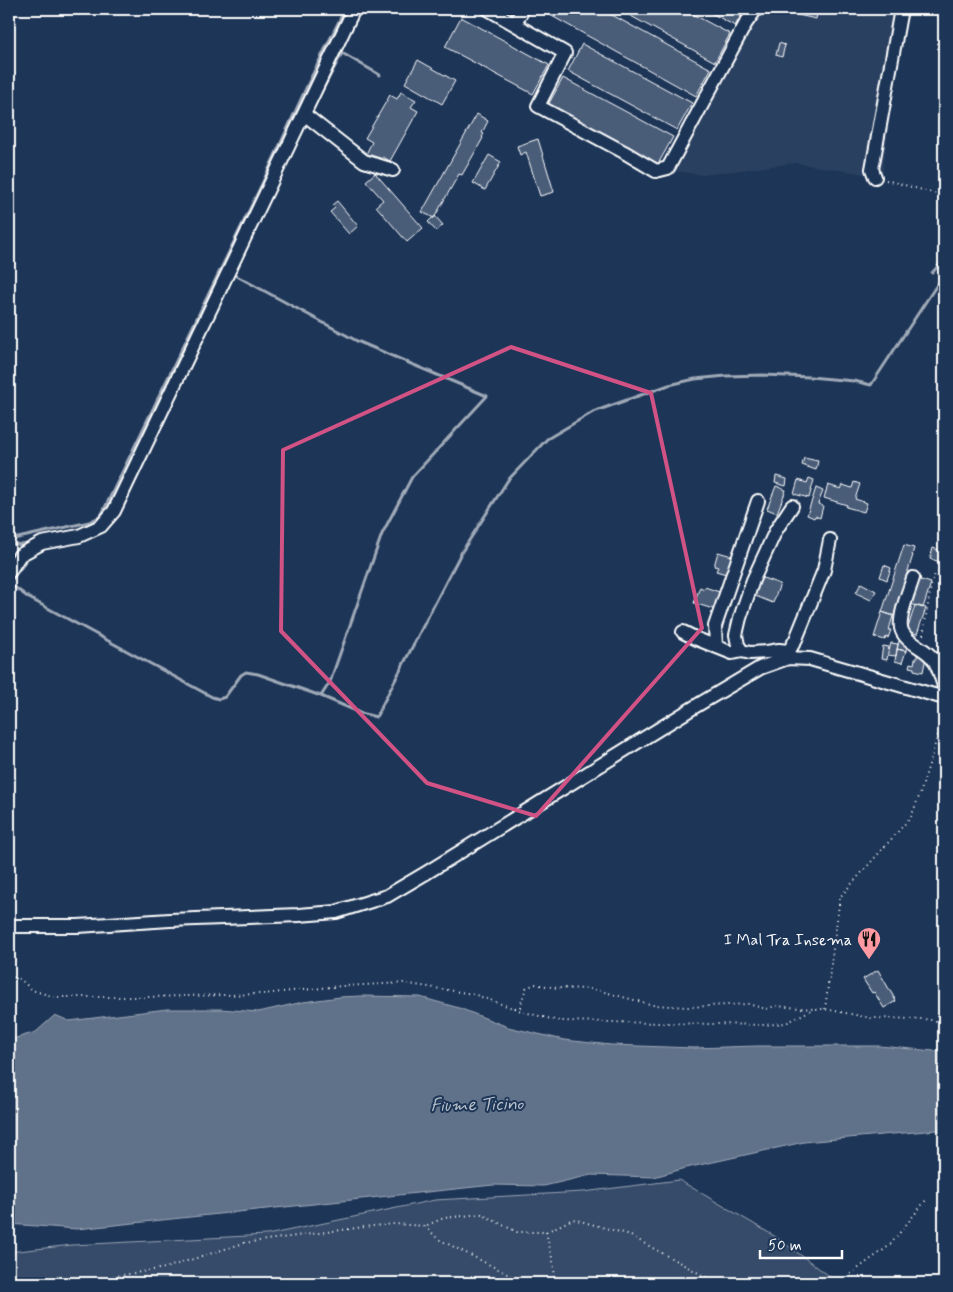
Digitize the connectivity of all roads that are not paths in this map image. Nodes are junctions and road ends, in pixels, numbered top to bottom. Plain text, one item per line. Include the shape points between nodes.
1 (354, 9) edge
2 (488, 9) edge
3 (523, 9) edge
4 (756, 9) edge
5 (901, 9) edge
6 (515, 24) junction
7 (304, 114) junction
8 (393, 170) dead end
9 (875, 177) road end
10 (758, 501) dead end
11 (792, 506) dead end
12 (830, 540) dead end
13 (9, 572) edge
14 (913, 578) dead end
15 (683, 632) dead end
16 (716, 646) junction
17 (742, 651) junction
18 (789, 654) junction
19 (944, 686) edge
20 (944, 698) edge
21 (9, 926) edge

1 - 7 street
2 - 6 street
3 - 6 street
4 - 6 street via 668,168 656,171 538,106 565,53
5 - 9 street via 872,169
7 - 8 street via 364,161
7 - 13 street via 114,511 101,526 79,536 42,543 20,555
10 - 16 street via 715,626
11 - 17 street via 776,530 753,580 736,635
12 - 18 street via 824,570
14 - 19 street via 901,629 909,641 934,659
15 - 16 street
16 - 17 street via 732,653
17 - 18 street via 779,650
18 - 20 street
18 - 21 street via 696,706 387,896 336,912 300,916

